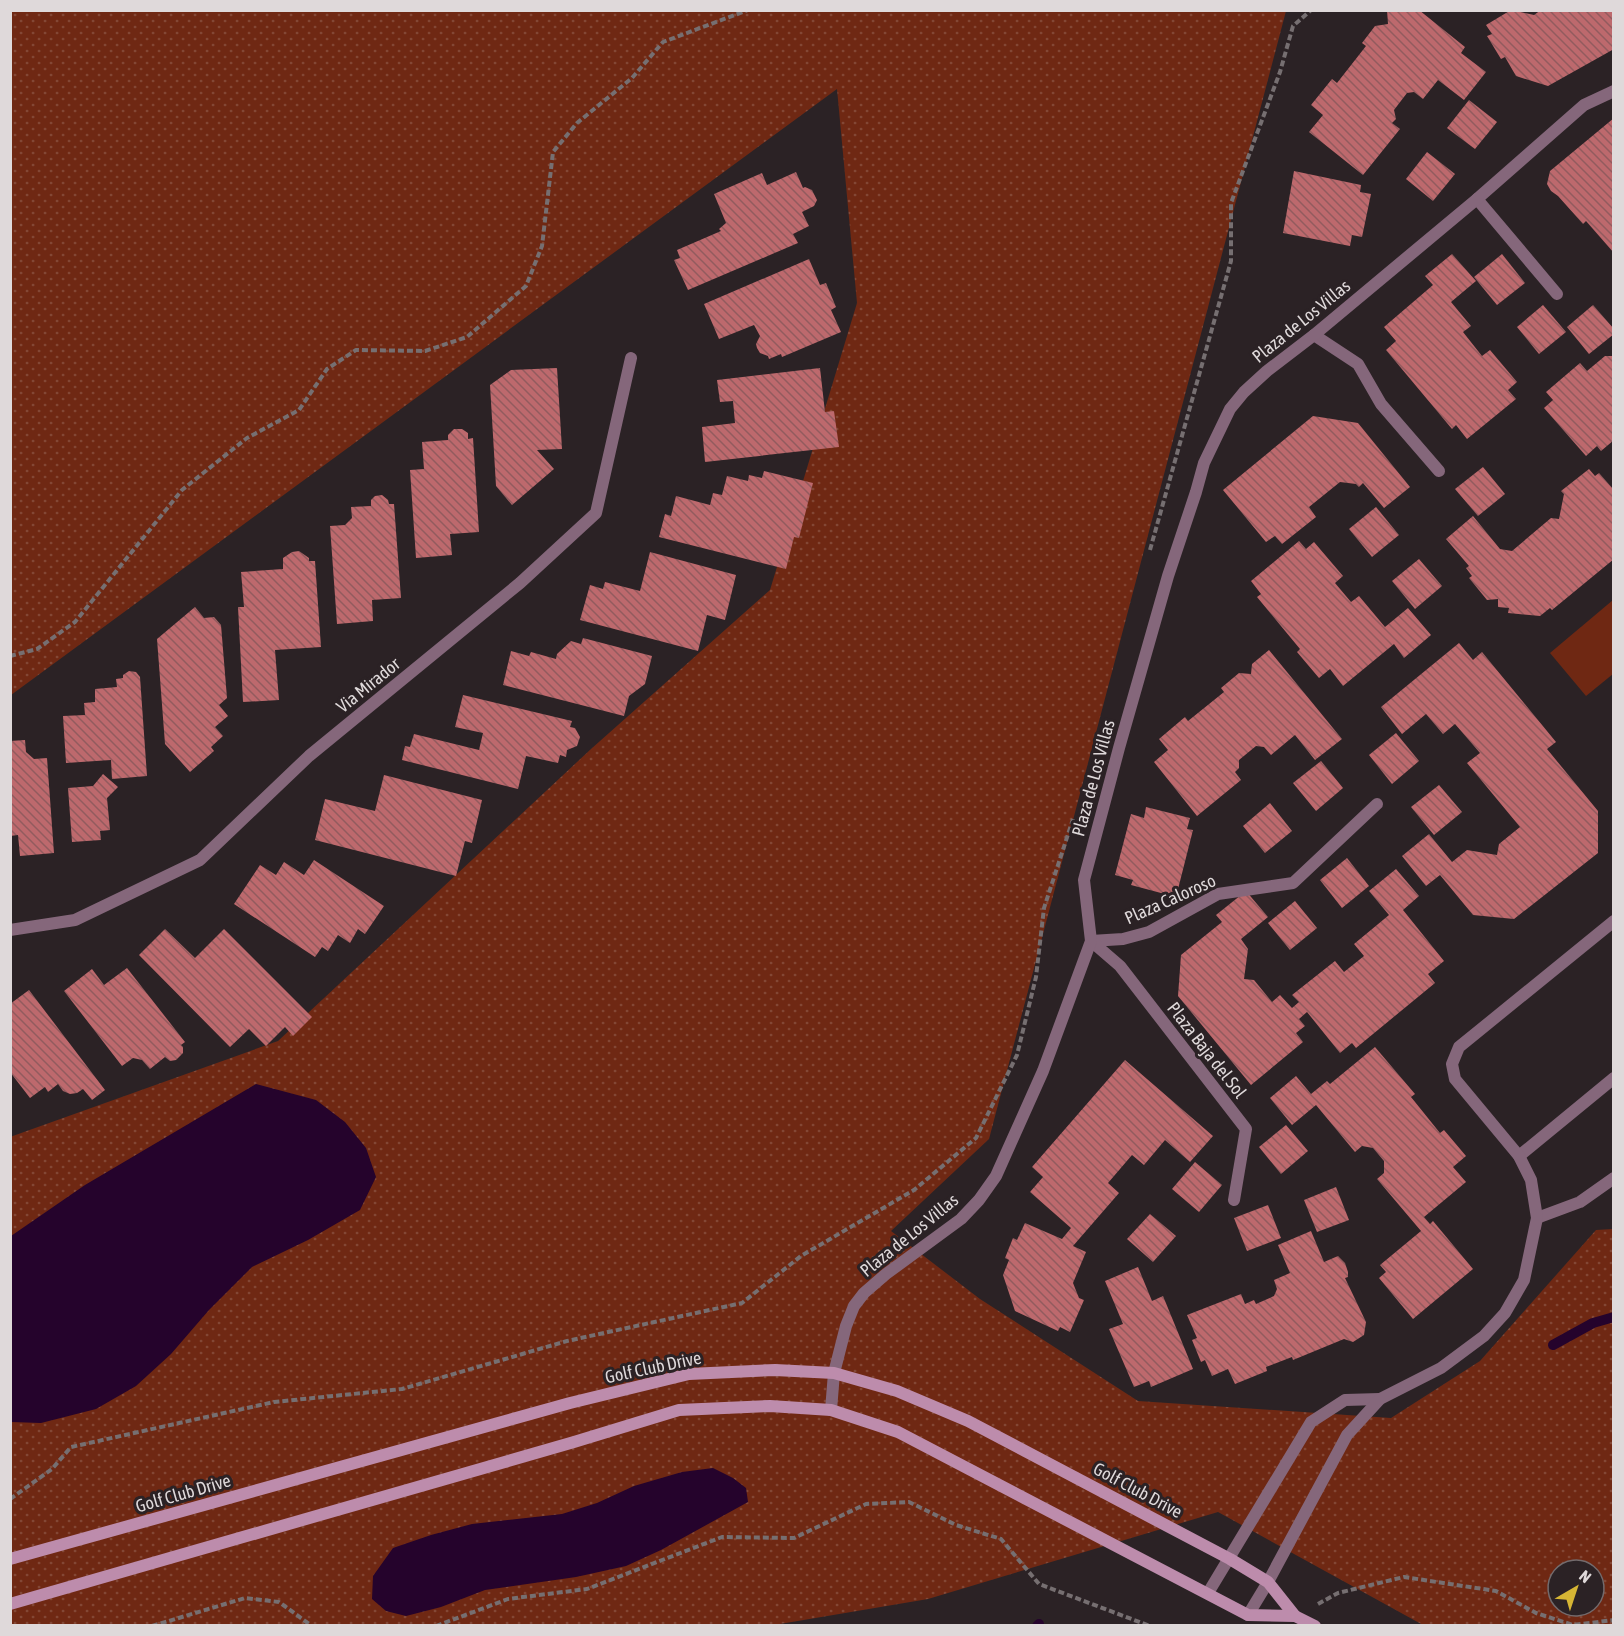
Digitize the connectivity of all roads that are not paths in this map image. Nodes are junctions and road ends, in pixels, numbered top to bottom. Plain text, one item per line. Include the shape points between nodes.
1 (1614, 91) edge
2 (1477, 199) junction
3 (1557, 294) dead end
4 (1314, 335) junction
5 (631, 358) dead end
6 (1439, 471) dead end
7 (1377, 804) dead end
8 (1614, 921) edge
9 (10, 930) edge
10 (1091, 941) junction
11 (1614, 1078) edge
12 (1519, 1156) junction
13 (1614, 1178) edge
14 (1234, 1200) dead end
15 (1537, 1218) junction
16 (834, 1373) junction
17 (1380, 1399) junction
18 (831, 1410) junction
19 (10, 1559) edge
20 (1230, 1559) junction
21 (1268, 1582) junction
22 (1208, 1593) junction
23 (10, 1604) edge
24 (1248, 1615) junction
25 (1295, 1616) junction
26 (1316, 1626) edge

1 - 2 street, Plaza de Los Villas via 1584,105
2 - 3 street
2 - 4 street, Plaza de Los Villas
4 - 6 street via 1358,364 1381,404
4 - 10 street, Plaza de Los Villas via 1244,392 1230,409 1204,463 1168,576 1084,880
5 - 9 street, Via Mirador via 596,513 520,583 309,756 200,860 75,920
7 - 10 street, Plaza Caloroso via 1293,883 1218,894 1149,932
8 - 12 street via 1459,1047 1452,1064 1455,1079
10 - 14 street, Plaza Baja del Sol via 1120,966 1246,1129
10 - 16 street, Plaza de Los Villas via 1042,1071 996,1176 961,1219 864,1293 846,1326
11 - 12 street
12 - 15 street via 1531,1180
13 - 15 street via 1580,1202
15 - 17 street via 1524,1280 1505,1312 1484,1336 1441,1368
16 - 18 street, Plaza de Los Villas
16 - 19 street, Golf Club Drive via 775,1370 689,1374 570,1403
16 - 20 street, Golf Club Drive via 897,1391 968,1421
17 - 20 street via 1345,1400 1311,1422
17 - 21 street via 1347,1435
18 - 22 street, Golf Club Drive via 898,1432
18 - 23 street, Golf Club Drive via 770,1406 679,1410
20 - 21 street, Golf Club Drive
20 - 22 street
21 - 24 street
21 - 25 street, Golf Club Drive
22 - 24 street, Golf Club Drive
24 - 25 street, Golf Club Drive
25 - 26 street, Golf Club Drive

